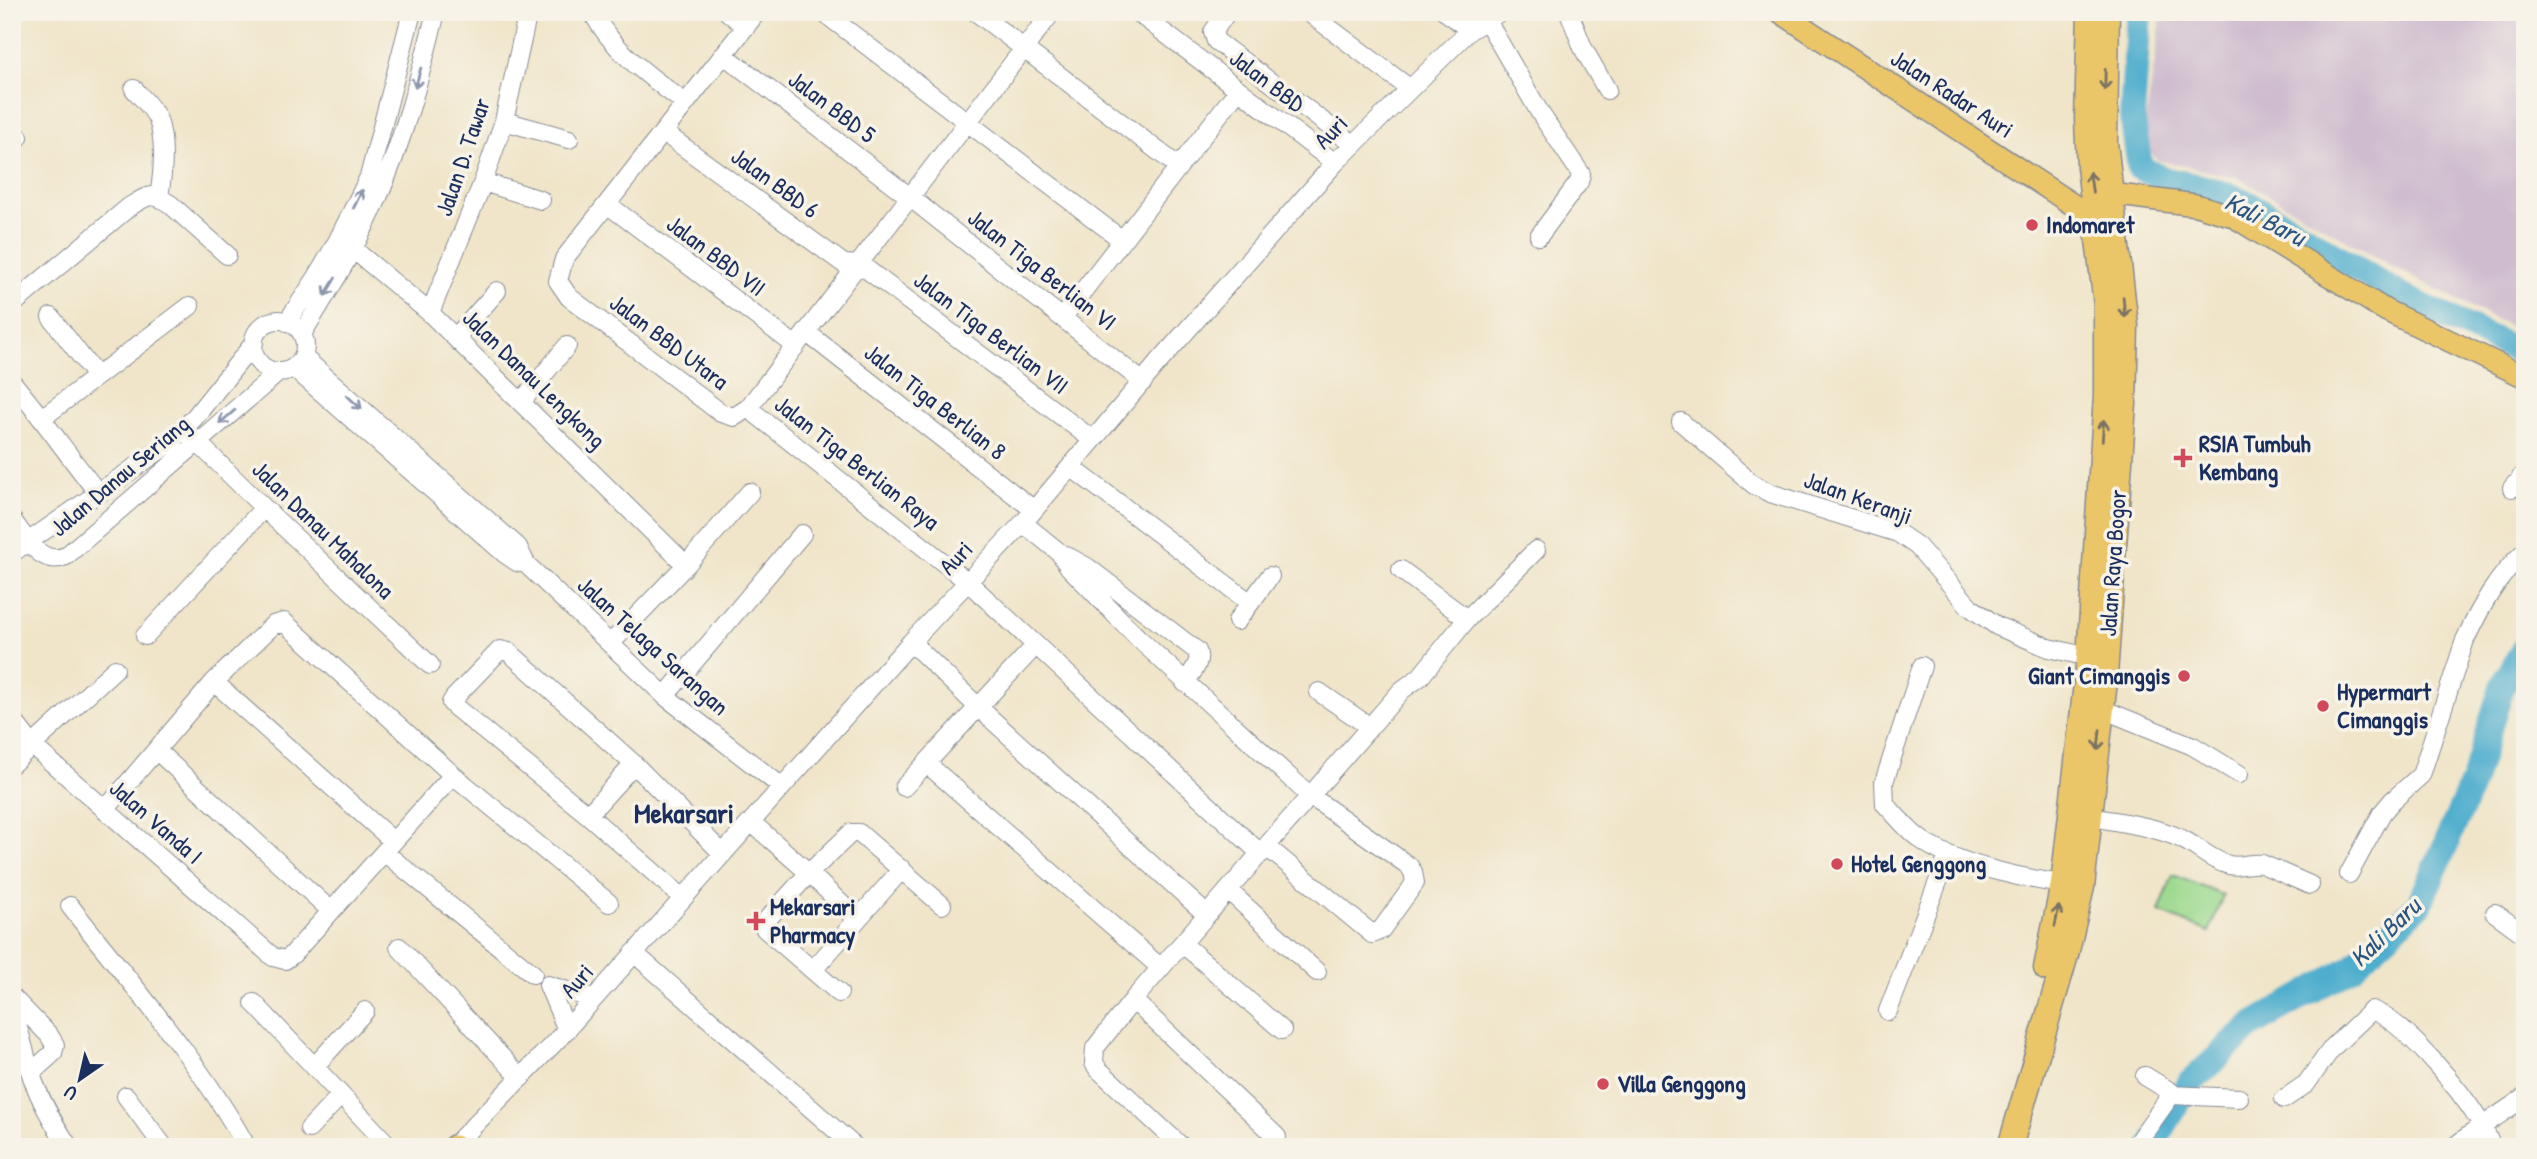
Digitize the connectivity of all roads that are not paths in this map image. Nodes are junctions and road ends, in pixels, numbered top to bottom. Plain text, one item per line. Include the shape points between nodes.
1 (412, 12) edge
2 (436, 12) edge
3 (528, 12) edge
4 (592, 12) edge
5 (728, 12) edge
6 (823, 12) edge
7 (976, 12) edge
8 (1052, 12) edge
9 (1136, 12) edge
10 (1227, 12) edge
11 (1308, 12) edge
12 (1446, 12) edge
13 (1569, 12) edge
14 (1780, 12) edge
15 (2090, 12) edge
16 (2108, 12) edge
17 (1493, 15) edge
18 (752, 19) edge
19 (1470, 30) junction
20 (1024, 49) junction
21 (724, 55) junction
22 (1409, 88) junction
23 (134, 89) dead end
24 (1238, 90) junction
25 (1607, 90) dead end
26 (685, 103) junction
27 (504, 121) junction
28 (967, 124) junction
29 (663, 132) junction
30 (569, 139) dead end
31 (1353, 144) junction
32 (1335, 163) junction
33 (1179, 167) junction
34 (483, 182) junction
35 (2111, 194) junction
36 (159, 197) junction
37 (911, 198) junction
38 (541, 200) dead end
39 (607, 204) junction
40 (2096, 220) junction
41 (1539, 236) dead end
42 (1122, 240) junction
43 (345, 245) junction
44 (227, 255) dead end
45 (860, 265) junction
46 (497, 291) dead end
47 (12, 305) edge
48 (190, 306) dead end
49 (430, 313) junction
50 (51, 317) dead end
51 (1063, 317) junction
52 (287, 321) junction
53 (302, 334) junction
54 (456, 337) junction
55 (801, 339) junction
56 (254, 343) junction
57 (567, 346) dead end
58 (292, 366) junction
59 (96, 376) junction
60 (2525, 377) edge
61 (12, 382) edge
62 (1143, 382) junction
63 (522, 401) junction
64 (748, 408) junction
65 (42, 418) junction
66 (1681, 422) dead end
67 (184, 429) junction
68 (1093, 440) junction
69 (197, 443) junction
70 (2110, 466) junction
71 (1071, 467) junction
72 (2525, 473) edge
73 (2512, 488) dead end
74 (750, 492) dead end
75 (99, 494) junction
76 (264, 508) junction
77 (1028, 516) junction
78 (12, 520) edge
79 (802, 534) dead end
80 (29, 541) junction
81 (1536, 550) dead end
82 (2525, 551) edge
83 (1059, 552) junction
84 (12, 553) edge
85 (686, 565) junction
86 (1401, 570) dead end
87 (1270, 576) dead end
88 (968, 582) junction
89 (1249, 602) junction
90 (1154, 618) junction
91 (1468, 620) junction
92 (1237, 621) dead end
93 (145, 636) dead end
94 (1138, 638) junction
95 (911, 642) junction
96 (610, 645) junction
97 (1036, 645) junction
98 (2089, 657) junction
99 (430, 665) dead end
100 (1922, 666) dead end
101 (115, 668) dead end
102 (214, 682) junction
103 (1185, 683) junction
104 (1319, 692) dead end
105 (665, 696) junction
106 (978, 707) junction
107 (2102, 709) junction
108 (12, 719) edge
109 (1370, 727) junction
110 (34, 747) junction
111 (156, 750) junction
112 (926, 763) junction
113 (12, 764) edge
114 (634, 764) junction
115 (2239, 774) dead end
116 (453, 775) junction
117 (782, 787) junction
118 (904, 788) dead end
119 (1309, 795) junction
120 (105, 810) junction
121 (588, 815) junction
122 (2092, 817) junction
123 (751, 822) junction
124 (388, 846) junction
125 (1264, 851) junction
126 (723, 854) junction
127 (1948, 856) junction
128 (902, 869) junction
129 (809, 873) junction
130 (2348, 874) dead end
131 (2310, 885) dead end
132 (2073, 886) junction
133 (1229, 891) junction
134 (682, 898) junction
135 (609, 903) dead end
136 (942, 905) dead end
137 (70, 906) dead end
138 (330, 910) junction
139 (2495, 913) dead end
140 (1207, 915) junction
141 (857, 919) junction
142 (2525, 935) edge
143 (1182, 944) junction
144 (399, 947) dead end
145 (634, 953) junction
146 (1161, 968) junction
147 (813, 970) junction
148 (1317, 972) dead end
149 (533, 974) dead end
150 (839, 993) dead end
151 (12, 997) edge
152 (593, 999) junction
153 (1133, 1000) junction
154 (254, 1003) dead end
155 (12, 1011) edge
156 (366, 1011) dead end
157 (1888, 1011) dead end
158 (567, 1030) junction
159 (1282, 1030) dead end
160 (314, 1067) junction
161 (31, 1073) junction
162 (2145, 1076) dead end
163 (521, 1078) junction
164 (341, 1095) junction
165 (2174, 1095) junction
166 (126, 1096) dead end
167 (2525, 1097) edge
168 (2239, 1098) dead end
169 (2284, 1099) dead end
170 (2482, 1125) junction
171 (309, 1129) dead end
172 (1277, 1137) dead end
173 (242, 1146) edge
174 (454, 1146) edge
175 (2008, 1146) edge
176 (69, 1147) edge
177 (164, 1147) edge
178 (264, 1147) edge
179 (390, 1147) edge
180 (855, 1147) edge
181 (1182, 1147) edge
182 (2134, 1147) edge
183 (2454, 1147) edge
184 (2492, 1147) edge

43 -> 1 street via 369,177
2 -> 43 street via 389,170 376,203
3 - 27 street, Jalan D. Tawar
4 - 26 street via 630,61
5 - 18 street
6 - 28 street
7 - 20 street
8 - 20 street, Jalan BBD Utara
9 - 24 street, Jalan BBD
10 - 31 street via 1215,28 1219,44
11 - 22 street
12 - 19 street
13 - 25 street
14 - 40 main road, Jalan Radar Auri
40 -> 15 highway, Jalan Raya Bogor via 2087,120
16 -> 35 highway, Jalan Raya Bogor via 2105,142
17 - 19 street, Auri
17 - 41 street via 1540,113 1582,175
18 - 21 street, Jalan BBD Utara
19 - 22 street, Auri
20 - 28 street, Jalan BBD Utara
20 - 33 street
21 - 26 street, Jalan BBD Utara
21 - 37 street, Jalan BBD 5
22 - 31 street, Auri
23 - 36 street via 158,120 163,175
24 - 32 street, Jalan BBD
24 - 33 street
26 - 29 street, Jalan BBD Utara
27 - 30 street
27 - 34 street, Jalan D. Tawar
28 - 37 street, Jalan BBD Utara
28 - 42 street
29 - 39 street, Jalan BBD Utara
29 - 45 street, Jalan BBD 6 via 844,264
31 - 32 street, Auri
32 - 62 street, Auri
33 - 42 street
34 - 38 street
34 - 49 street, Jalan D. Tawar
35 - 60 main road via 2196,205 2233,216 2385,310
35 -> 70 highway, Jalan Raya Bogor via 2126,326
36 - 44 street
36 - 47 street via 148,196 129,207
37 - 45 street, Jalan BBD Utara
37 - 51 street, Jalan Tiga Berlian VI
39 - 55 street, Jalan BBD VII
39 - 64 street, Jalan BBD Utara via 564,259 558,281 561,288 721,413 734,416
70 -> 40 highway, Jalan Raya Bogor via 2106,305
42 - 51 street
43 - 49 street, Jalan Danau Lengkong
43 - 52 street
43 -> 53 street
45 - 55 street, Jalan BBD Utara
45 - 68 street, Jalan Tiga Berlian VII
46 - 54 street
48 - 59 street
49 - 54 street, Jalan Danau Lengkong
50 - 59 street
51 - 62 street, Jalan Tiga Berlian VI
52 - 53 street
52 - 56 street via 268,323 258,331
53 - 58 street via 305,345
54 - 63 street, Jalan Danau Lengkong
55 - 64 street, Jalan BBD Utara
55 - 77 street, Jalan Tiga Berlian 8
56 - 58 street via 260,363 269,370
56 - 67 street, Jalan Danau Seriang
57 - 63 street
58 -> 69 street, Jalan Danau Seriang
58 - 96 street, Jalan Telaga Sarangan via 505,554 526,564
59 - 65 street
61 - 65 street
62 - 68 street, Auri
63 - 85 street, Jalan Danau Lengkong
64 - 88 street, Jalan Tiga Berlian Raya
65 - 75 street
66 - 98 street, Jalan Keranji via 1754,485 1898,533 1917,546 1970,607 1997,626 2049,649
67 - 69 street, Jalan Danau Mahalona
67 - 75 street, Jalan Danau Seriang
68 - 71 street, Auri
69 - 76 street, Jalan Danau Mahalona
69 - 80 street, Jalan Danau Seriang via 66,556 47,559
70 - 98 highway, Jalan Raya Bogor
70 - 107 highway, Jalan Raya Bogor
71 - 77 street, Auri
71 - 89 street
72 - 73 street
74 - 85 street
75 - 80 street, Jalan Danau Seriang
76 - 93 street
76 - 99 street, Jalan Danau Mahalona
77 - 83 street, Jalan Tiga Berlian 8
77 - 88 street, Auri
78 - 80 street
79 - 105 street
80 - 84 street
81 - 91 street
82 - 130 street via 2497,581 2465,640 2421,775 2382,813
83 - 90 street via 1087,567
83 - 94 street
85 - 96 street
86 - 91 street
87 - 89 street
88 - 95 street, Auri
88 - 97 street, Jalan Tiga Berlian Raya
89 - 92 street
90 - 94 street
90 - 103 street via 1198,654 1198,664
91 - 109 street
94 - 103 street
95 - 106 street
95 - 117 street, Auri
96 - 105 street, Jalan Telaga Sarangan
97 - 106 street
97 - 125 street, Jalan Tiga Berlian Raya
98 - 132 highway, Jalan Raya Bogor
100 - 127 street via 1884,782 1885,804 1919,838
101 - 110 street
102 - 111 street
102 - 116 street via 273,625 284,622
102 - 124 street
103 - 119 street
104 - 109 street
105 - 117 street, Jalan Telaga Sarangan
106 - 112 street
106 - 140 street
107 - 115 street via 2193,746
107 -> 122 highway, Jalan Raya Bogor
108 - 110 street, Jalan Vanda I
109 - 119 street
110 - 113 street
110 - 120 street, Jalan Vanda I
111 - 120 street
111 - 138 street
112 - 118 street
112 - 146 street
114 - 121 street
114 - 121 street via 505,650 454,698 451,703 455,707
114 - 126 street
116 - 124 street
116 - 135 street
117 - 123 street, Auri
119 - 125 street
119 - 125 street, Jalan Tiga Berlian Raya via 1413,872 1413,888 1381,930 1372,934
120 - 138 street, Jalan Vanda I via 273,957 289,958
121 - 134 street
122 - 131 street via 2152,829 2183,839 2223,863 2262,864
122 - 132 highway, Jalan Raya Bogor
123 - 126 street, Auri
123 - 129 street
124 - 138 street
124 - 149 street
125 - 133 street
126 - 134 street, Auri
127 - 132 street
127 - 157 street
128 - 129 street via 854,832
128 - 136 street
128 - 141 street
129 - 141 street
129 - 147 street via 763,924
132 - 175 highway, Jalan Raya Bogor via 2049,960
133 - 140 street
133 - 148 street
134 - 145 street, Auri
137 - 173 street via 218,1100
139 - 142 street
140 - 143 street
141 - 147 street
143 - 146 street
143 - 159 street
144 - 163 street
145 - 152 street, Auri
145 - 180 street
146 - 153 street
147 - 150 street
151 - 161 street via 55,1045 53,1053
152 - 158 street, Auri
152 - 158 street via 548,985
153 - 172 street
153 - 181 street via 1095,1048 1094,1063
154 - 160 street
155 - 161 street
156 - 160 street
158 - 163 street, Auri
160 - 164 street
161 - 176 street
162 - 165 street
163 - 174 street, Auri
164 - 171 street
164 - 179 street
165 - 168 street
165 - 182 street
166 - 177 street
167 - 170 street
169 - 170 street via 2306,1084 2332,1048 2372,1010 2433,1062
170 - 183 street
170 - 184 street
173 - 178 street

